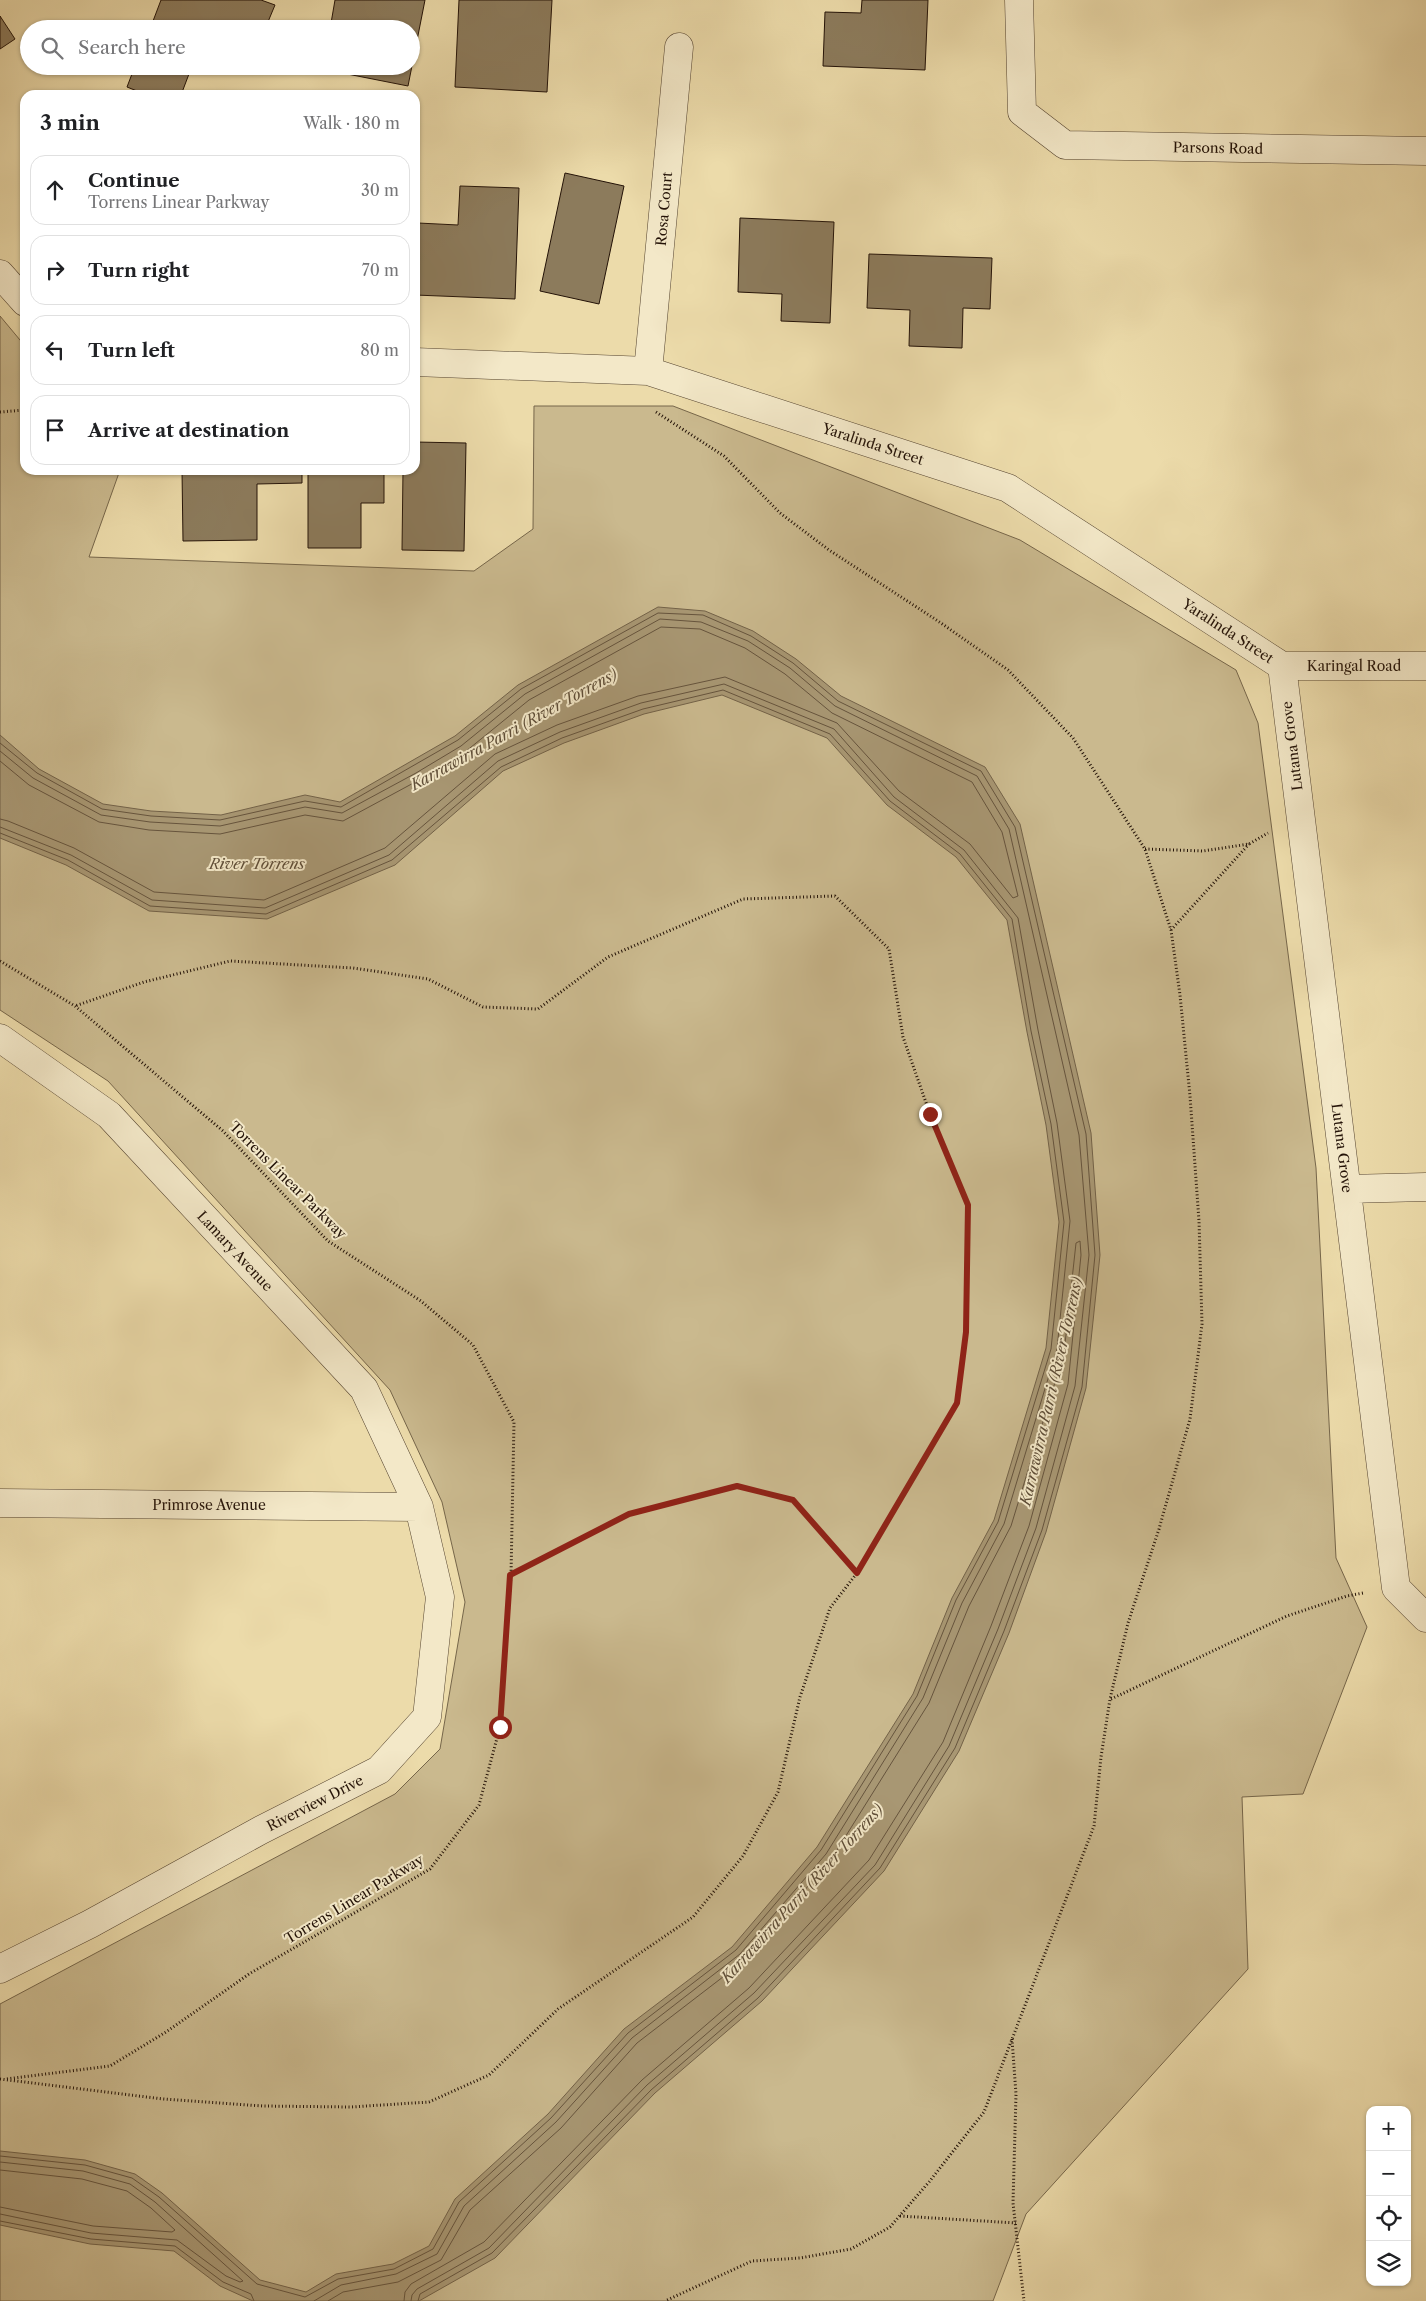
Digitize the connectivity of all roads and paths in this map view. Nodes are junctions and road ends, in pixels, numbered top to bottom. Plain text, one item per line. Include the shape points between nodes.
1 (1019, 0) edge
2 (679, 47) dead end
3 (1426, 151) edge
4 (0, 274) edge
5 (20, 296) edge
6 (420, 362) edge
7 (648, 371) junction
8 (20, 410) edge
9 (0, 412) edge
10 (1282, 666) junction
11 (1426, 666) edge
12 (1300, 817) junction
13 (1249, 844) junction
14 (1145, 849) junction
15 (1171, 930) junction
16 (0, 962) edge
17 (75, 1006) junction
18 (0, 1038) edge
19 (1426, 1187) edge
20 (1347, 1189) junction
21 (0, 1503) edge
22 (419, 1506) junction
23 (857, 1573) junction
24 (510, 1575) junction
25 (1396, 1588) junction
26 (1426, 1618) edge
27 (1110, 1699) junction
28 (0, 1969) edge
29 (1012, 2036) junction
30 (0, 2079) edge
31 (899, 2216) junction
32 (1016, 2224) junction
33 (666, 2301) edge
34 (1024, 2301) edge

1 - 3 street, Parsons Road via 1022,112 1065,146
2 - 7 street, Rosa Court
4 - 5 street
6 - 7 street, Yaralinda Street
7 - 10 street, Yaralinda Street via 1008,488
7 - 14 path via 646,405 724,456 780,513 829,550 1008,670 1073,738
8 - 9 path
10 - 11 street, Karingal Road
10 - 12 street, Lutana Grove
12 - 13 path
12 - 20 street, Lutana Grove
13 - 14 path via 1203,851
13 - 15 path
14 - 15 path
15 - 27 path via 1190,1096 1202,1324 1190,1419 1160,1529 1128,1623
16 - 17 path, Torrens Linear Parkway
17 - 23 path via 144,982 230,961 353,968 428,979 483,1007 538,1008 608,958 743,899 834,896 889,949 903,1037 930,1114 968,1205 966,1332 957,1403
17 - 24 path, Torrens Linear Parkway via 223,1131 328,1241 421,1301 473,1345 514,1422
18 - 22 street, Lamary Avenue via 109,1115 364,1389
19 - 20 street
20 - 25 street, Lutana Grove
21 - 22 street, Primrose Avenue
22 - 28 street, Riverview Drive via 440,1597 427,1717 385,1764 90,1924
23 - 24 path via 793,1500 737,1486 629,1514
23 - 30 path via 830,1608 800,1697 778,1792 743,1856 693,1917 558,2009 489,2075 429,2102 351,2107 263,2106 163,2099
24 - 30 path, Torrens Linear Parkway via 500,1727 479,1805 430,1869 248,1974 166,2032 110,2066
25 - 26 street
25 - 27 path via 1346,1596 1287,1616
27 - 29 path via 1094,1826
29 - 31 path via 984,2112
29 - 32 path via 1016,2094 1013,2203
31 - 32 path
31 - 33 path via 890,2226 852,2249 800,2258 752,2261
32 - 34 path

